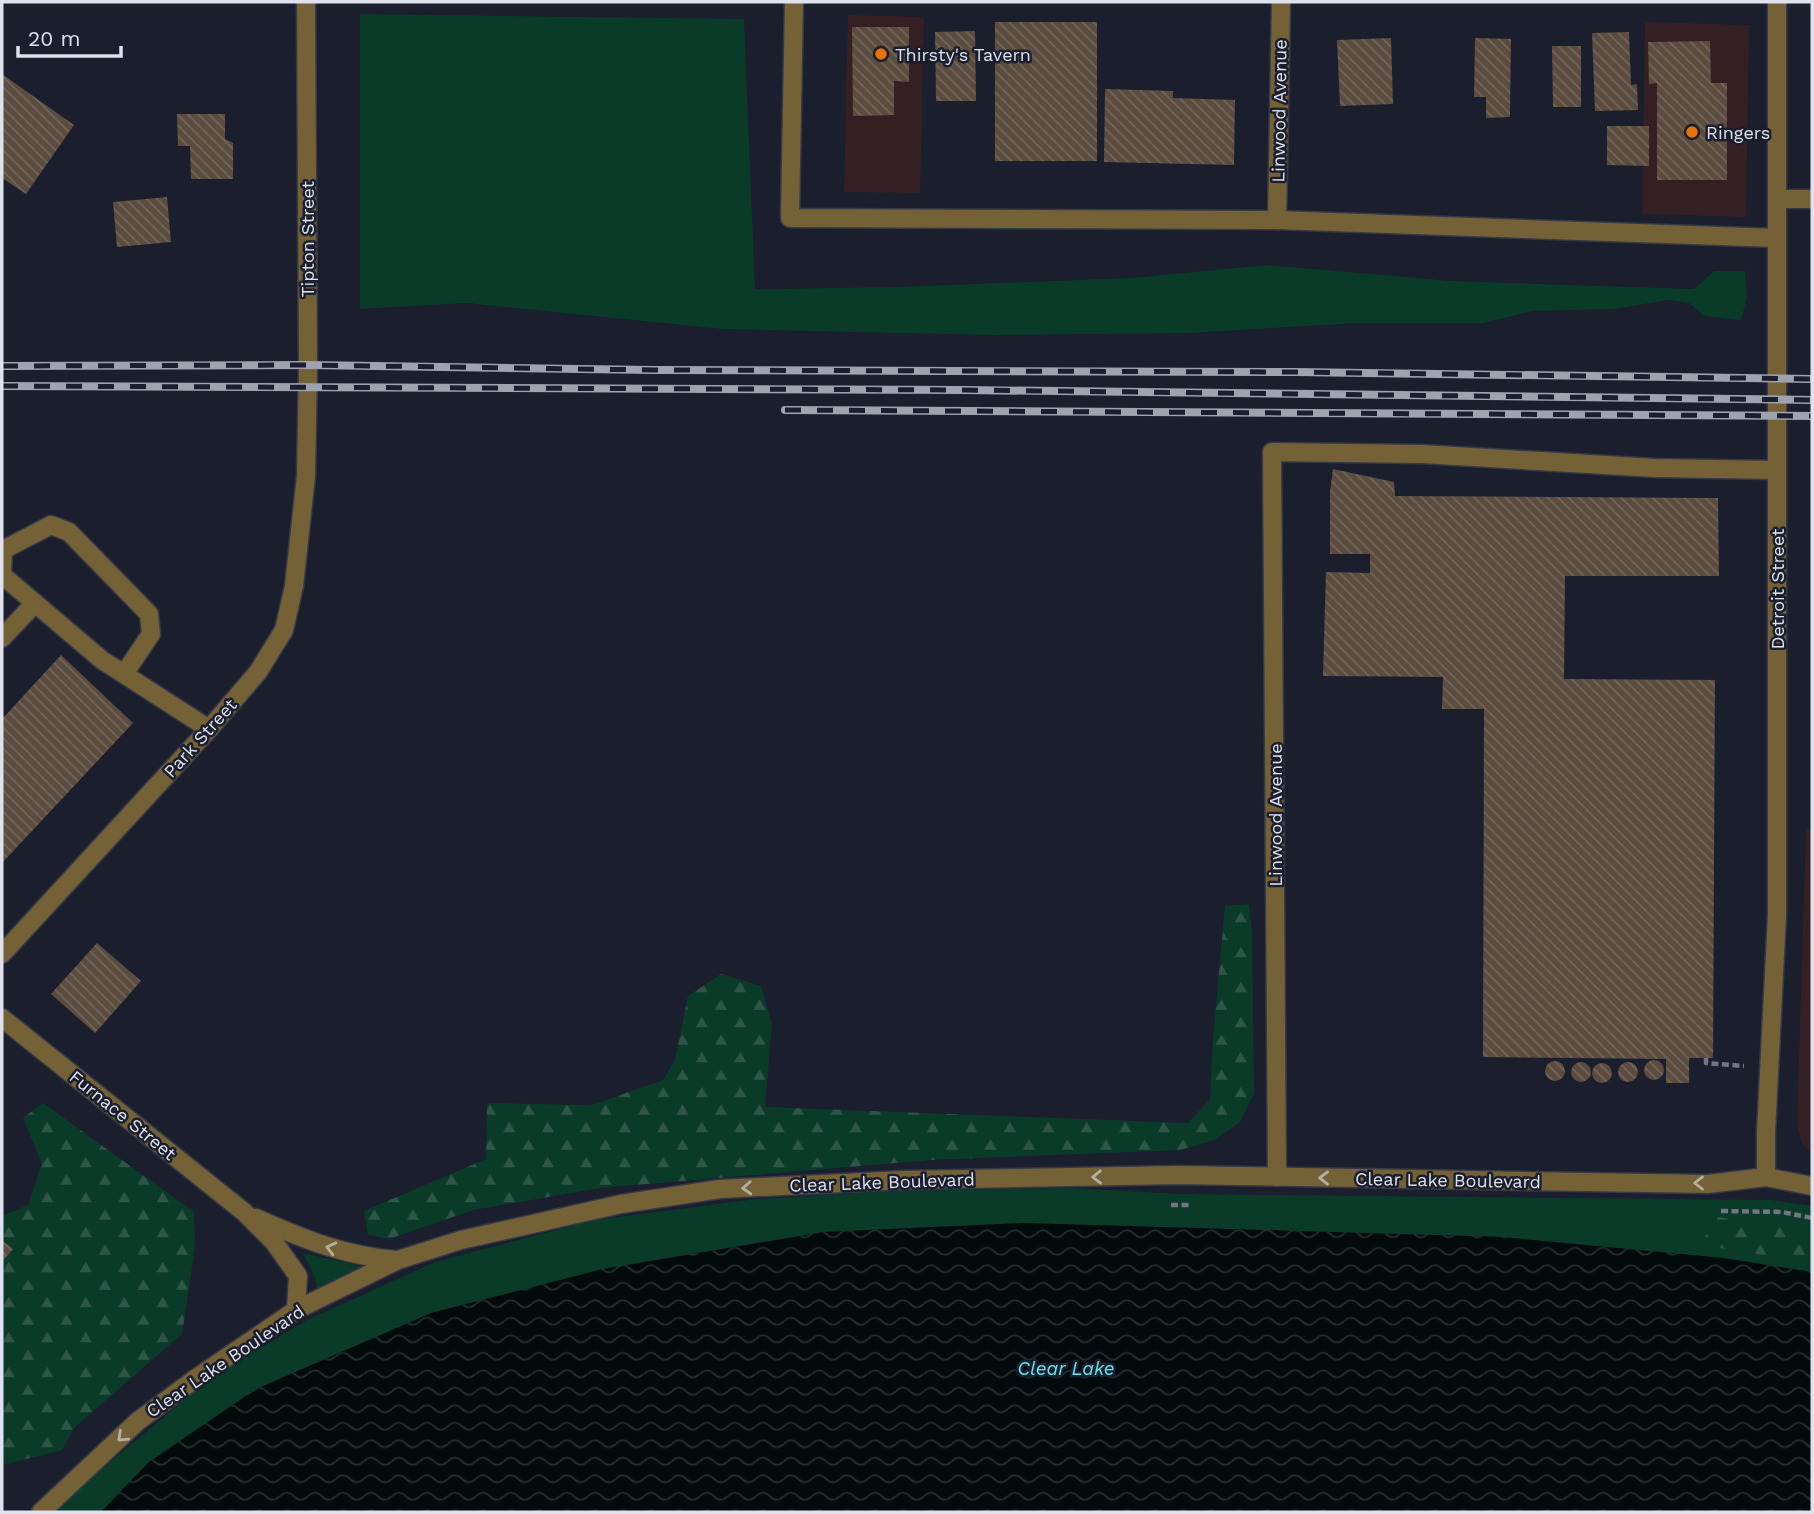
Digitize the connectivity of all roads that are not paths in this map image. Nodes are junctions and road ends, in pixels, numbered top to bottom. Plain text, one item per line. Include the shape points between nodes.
1 (306, 2) edge
2 (1281, 2) edge
3 (1777, 2) edge
4 (794, 6) edge
5 (1777, 199) junction
6 (1812, 199) edge
7 (1277, 220) junction
8 (1776, 239) junction
9 (1776, 470) junction
10 (306, 476) joint
11 (35, 603) junction
12 (2, 638) edge
13 (124, 674) junction
14 (209, 729) junction
15 (2, 954) edge
16 (2, 1018) edge
17 (1278, 1177) junction
18 (1766, 1177) junction
19 (1812, 1186) edge
20 (243, 1212) junction
21 (398, 1260) junction
22 (296, 1310) junction
23 (41, 1512) edge

1 - 10 street, Tipton Street
2 - 7 street, Linwood Avenue
3 - 5 street, Detroit Street
4 - 7 street via 790,218
5 - 6 street
5 - 8 street, Detroit Street
7 - 8 street
8 - 9 street, Detroit Street
9 - 17 street, Linwood Avenue via 1272,452
9 - 18 street, Detroit Street via 1777,915
10 - 14 street, Park Street via 294,586 284,630 258,672
11 - 12 street
11 - 13 street
11 - 13 street via 2,575 4,550 51,525 69,532 149,614 151,634
13 - 14 street
14 - 15 street, Park Street
16 - 20 street, Furnace Street
18 -> 17 street, Clear Lake Boulevard via 1708,1184
17 -> 21 street, Clear Lake Boulevard via 904,1180 720,1189 537,1221
18 - 19 street, Clear Lake Boulevard
21 -> 20 street, Furnace Street via 315,1244
20 - 22 street, Furnace Street via 274,1242 298,1276
21 - 22 street, Clear Lake Boulevard
22 -> 23 street, Clear Lake Boulevard via 138,1421

